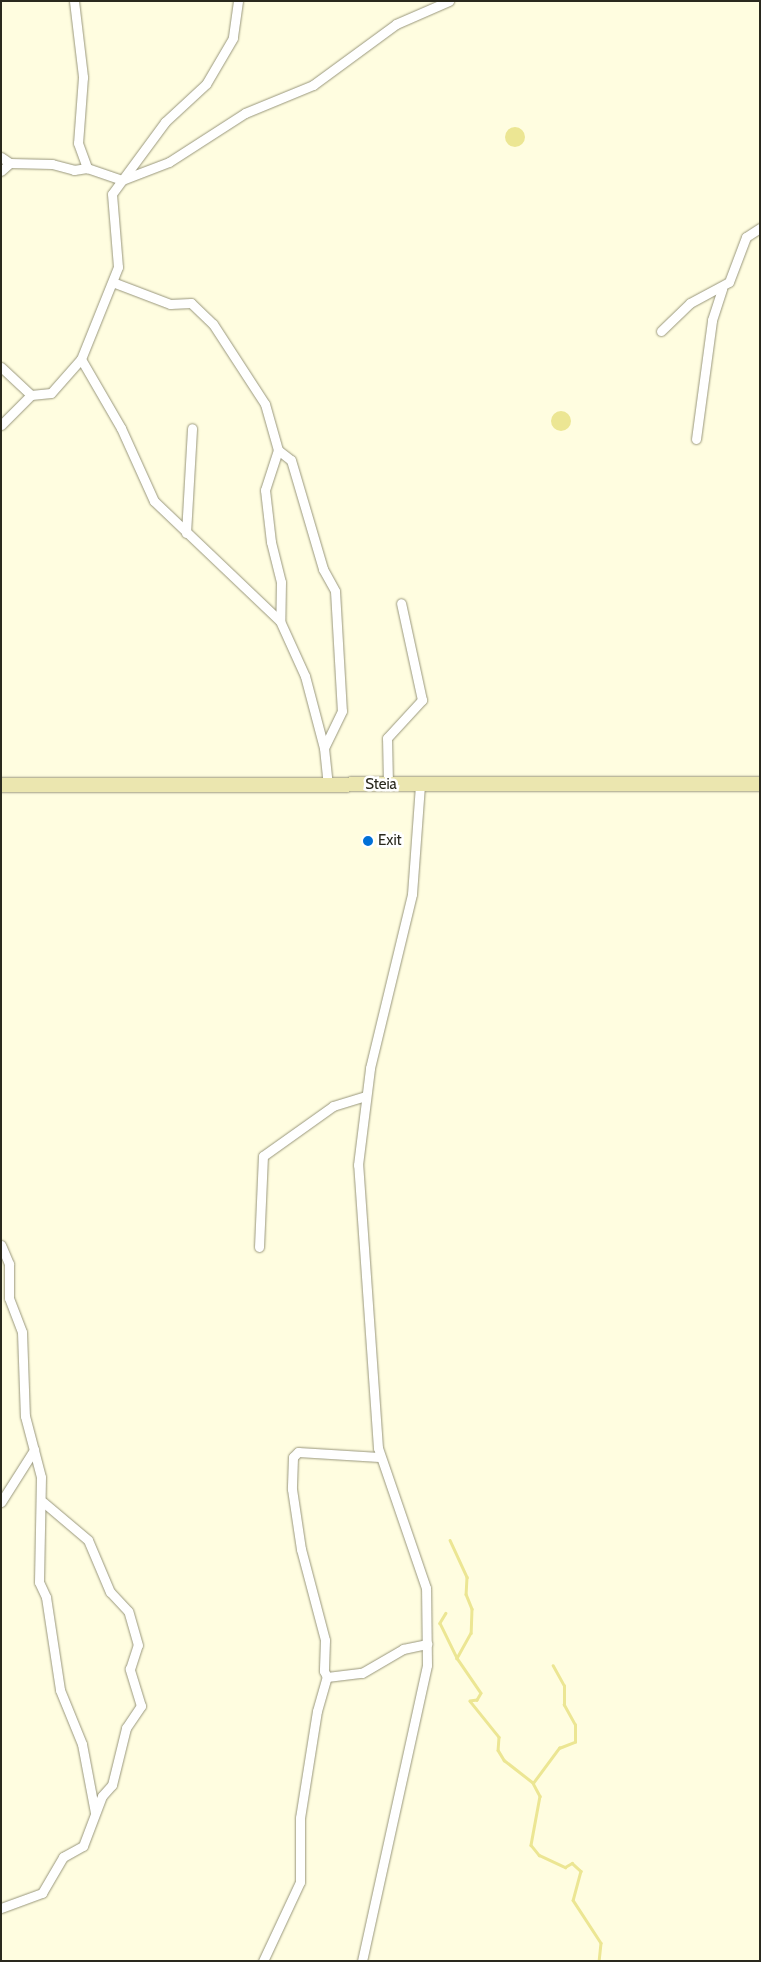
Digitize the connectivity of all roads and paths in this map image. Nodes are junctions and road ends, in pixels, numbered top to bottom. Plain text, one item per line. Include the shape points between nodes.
1 (74, 1) edge
2 (238, 1) edge
3 (449, 1) edge
4 (1, 158) edge
5 (10, 163) junction
6 (86, 168) junction
7 (1, 170) edge
8 (122, 180) junction
9 (760, 228) edge
10 (115, 283) junction
11 (722, 289) junction
12 (662, 330) dead end
13 (81, 359) junction
14 (1, 367) edge
15 (31, 395) junction
16 (1, 424) edge
17 (192, 428) dead end
18 (696, 439) dead end
19 (278, 450) junction
20 (186, 533) junction
21 (401, 603) dead end
22 (280, 621) junction
23 (324, 748) junction
24 (388, 784) junction
25 (760, 784) edge
26 (328, 785) junction
27 (420, 785) junction
28 (1, 786) edge
29 (365, 1096) junction
30 (1, 1245) edge
31 (259, 1247) dead end
32 (34, 1450) junction
33 (379, 1457) junction
34 (1, 1502) edge
35 (43, 1502) junction
36 (427, 1644) junction
37 (327, 1678) junction
38 (95, 1813) junction
39 (1, 1908) edge
40 (263, 1961) edge
41 (362, 1961) edge

1 - 6 street via 83,78 78,143
2 - 8 street via 233,38 206,84 165,122
3 - 8 street via 396,24 312,85 245,113 169,162
4 - 5 street
5 - 6 street
5 - 7 street
6 - 8 street
8 - 10 street via 111,198 119,261
9 - 11 street via 746,238 735,273
10 - 13 street
10 - 19 street via 170,304 191,303 213,324 265,404
11 - 12 street via 690,303
11 - 18 street via 712,320
13 - 15 street via 51,393
13 - 20 street via 121,428 149,494
14 - 15 street
15 - 16 street
17 - 20 street
19 - 22 street via 265,490 270,542 281,582
19 - 23 street via 291,460 320,560 335,591 342,711
20 - 22 street
21 - 24 street via 422,700 387,738
22 - 23 street via 305,676
23 - 26 street
24 - 26 main road, Steia
24 - 27 main road, Steia
25 - 27 main road, Steia
26 - 28 main road, Steia
27 - 29 street via 412,894
29 - 31 street via 333,1106 263,1156
29 - 33 street via 358,1177
30 - 32 street via 9,1264 9,1298 22,1332 25,1416
32 - 34 street
32 - 35 street
33 - 36 street via 426,1588
33 - 37 street via 298,1452 293,1457 292,1489 307,1577 325,1640
35 - 38 street via 39,1582 46,1597 60,1690 82,1744
35 - 38 street via 88,1540 110,1592 128,1610 137,1640 130,1669 141,1706 126,1728 112,1785
36 - 37 street via 403,1649 362,1673
36 - 41 street via 426,1674
37 - 40 street via 317,1710 300,1818 300,1882
38 - 39 street via 83,1846 63,1857 45,1891

